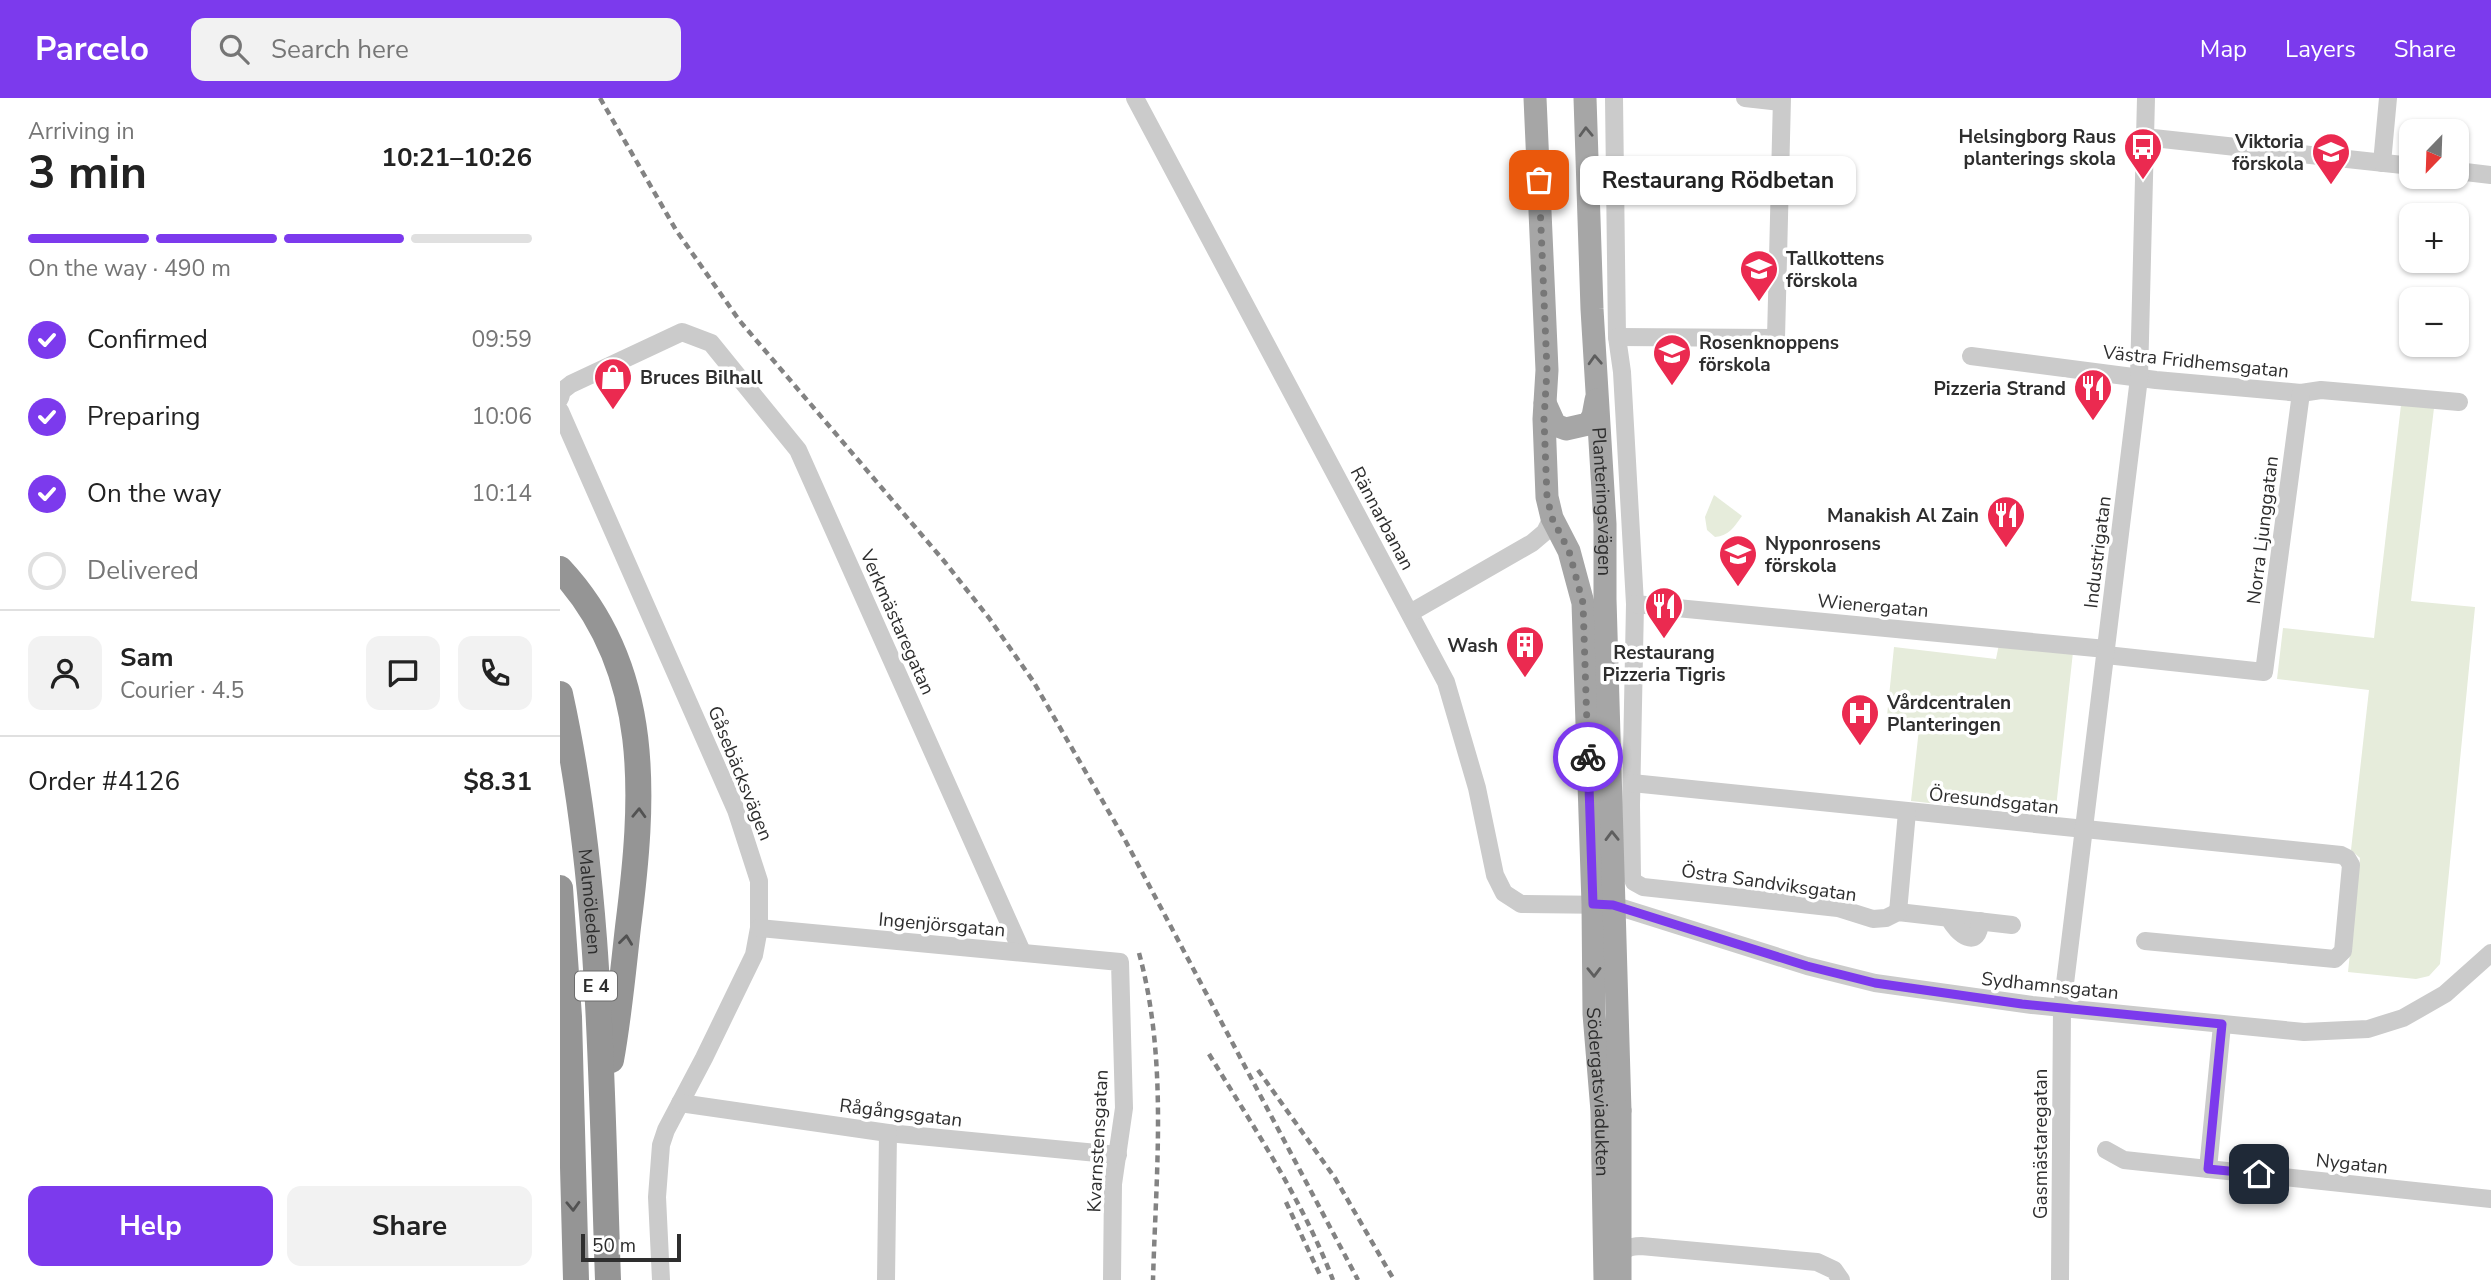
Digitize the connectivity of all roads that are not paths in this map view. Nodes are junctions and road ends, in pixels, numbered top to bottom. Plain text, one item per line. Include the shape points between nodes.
1 (1135, 98) edge
2 (1535, 98) edge
3 (1585, 98) edge
4 (1614, 98) edge
5 (1745, 98) edge
6 (2146, 98) edge
7 (2388, 98) edge
8 (1781, 100) edge
9 (2144, 137) junction
10 (2382, 163) junction
11 (2399, 165) edge
12 (2469, 172) edge
13 (2491, 175) edge
14 (1617, 337) junction
15 (1972, 356) dead end
16 (2139, 378) junction
17 (1596, 392) junction
18 (2301, 393) junction
19 (561, 395) edge
20 (2459, 402) dead end
21 (1545, 403) junction
22 (560, 411) edge
23 (1552, 518) junction
24 (565, 574) edge
25 (1635, 604) junction
26 (1410, 613) junction
27 (2106, 652) junction
28 (2264, 672) joint
29 (560, 694) edge
30 (1632, 783) junction
31 (1907, 812) junction
32 (2084, 830) junction
33 (1634, 882) joint
34 (560, 888) edge
35 (1603, 904) junction
36 (1898, 912) junction
37 (2012, 925) dead end
38 (759, 928) junction
39 (2146, 941) dead end
40 (1022, 952) junction
41 (2491, 953) edge
42 (1120, 962) joint
43 (560, 986) edge
44 (2062, 1008) junction
45 (569, 1017) junction
46 (2222, 1024) junction
47 (680, 1103) junction
48 (602, 1104) junction
49 (1611, 1111) junction
50 (888, 1133) junction
51 (2106, 1150) dead end
52 (1118, 1156) junction
53 (2208, 1169) junction
54 (2491, 1199) edge
55 (576, 1280) edge
56 (608, 1280) edge
57 (661, 1280) edge
58 (886, 1280) edge
59 (1112, 1280) edge
60 (1609, 1280) edge
61 (1620, 1280) edge
62 (1841, 1280) edge
63 (2060, 1280) edge

1 - 26 street, Rännarbanan
2 - 21 main road, Planteringsvägen
17 -> 3 main road, Planteringsvägen
4 - 14 street, Planteringsvägen
5 - 8 street
6 - 9 street, Industrigatan
7 - 10 street
8 - 14 street via 1776,338
9 - 10 street
9 - 16 street, Industrigatan
10 - 11 street
12 - 13 street
14 - 25 street, Planteringsvägen
15 - 16 street, Västra Fridhemsgatan
16 - 18 street, Västra Fridhemsgatan
16 - 27 street, Industrigatan
17 - 21 main road via 1593,416 1585,426 1560,428 1551,420
35 -> 17 main road, Planteringsvägen via 1605,524
18 - 20 street, Västra Fridhemsgatan via 2321,390
18 - 28 street, Norra Ljunggatan
19 - 40 street, Verkmästaregatan via 571,384 682,332 711,343 798,450
21 - 23 main road, Planteringsvägen via 1547,497
22 - 38 street, Gåsebäcksvägen via 736,810 759,881
23 - 26 street via 1532,543
23 - 35 main road, Planteringsvägen via 1569,551 1583,603
48 -> 24 highway via 634,881 637,745 620,665 593,610
25 - 27 street, Wienergatan
25 - 30 street, Planteringsvägen
26 - 35 street, Rännarbanan via 1456,711 1495,875 1504,893 1521,904
27 - 28 street, Wienergatan
27 - 32 street, Industrigatan
29 - 48 highway, Malmöleden / E 4 via 587,868
30 - 31 street, Öresundsgatan
30 - 33 street, Planteringsvägen
31 - 32 street, Öresundsgatan
31 - 36 street
32 - 39 street, Öresundsgatan via 2328,854 2349,861 2343,951 2335,959
32 - 44 street, Industrigatan
33 - 36 street, Östra Sandviksgatan via 1643,887 1838,908 1873,919
34 - 45 highway, Malmöleden / E 4
35 - 44 street, Sydhamnsgatan via 1875,983
35 - 49 main road, Södergatsviadukten
36 - 37 street, Östra Sandviksgatan
38 - 40 street, Ingenjörsgatan
38 - 47 street, Gåsebäcksvägen via 754,955
40 - 42 street, Ingenjörsgatan
41 - 46 street, Sydhamnsgatan via 2432,1004 2368,1029 2304,1032
42 - 52 street, Kvarnstensgatan via 1124,1108
43 - 45 highway
44 - 46 street, Sydhamnsgatan
44 - 63 street, Gasmästaregatan
45 -> 55 highway, Malmöleden / E 4
46 - 53 street
47 - 50 street, Rågångsgatan
47 - 57 street, Gåsebäcksvägen via 666,1130 657,1172
48 - 56 highway, Malmöleden / E 4
49 - 60 main road, Södergatsviadukten
49 - 61 main road, Södergatsviadukten, bridge
50 - 52 street, Rågångsgatan
50 - 58 street
51 - 53 street, Nygatan via 2124,1160
52 - 59 street, Kvarnstensgatan
53 - 54 street, Nygatan
60 - 62 street via 1619,1254 1630,1246 1641,1246 1817,1262 1834,1270

